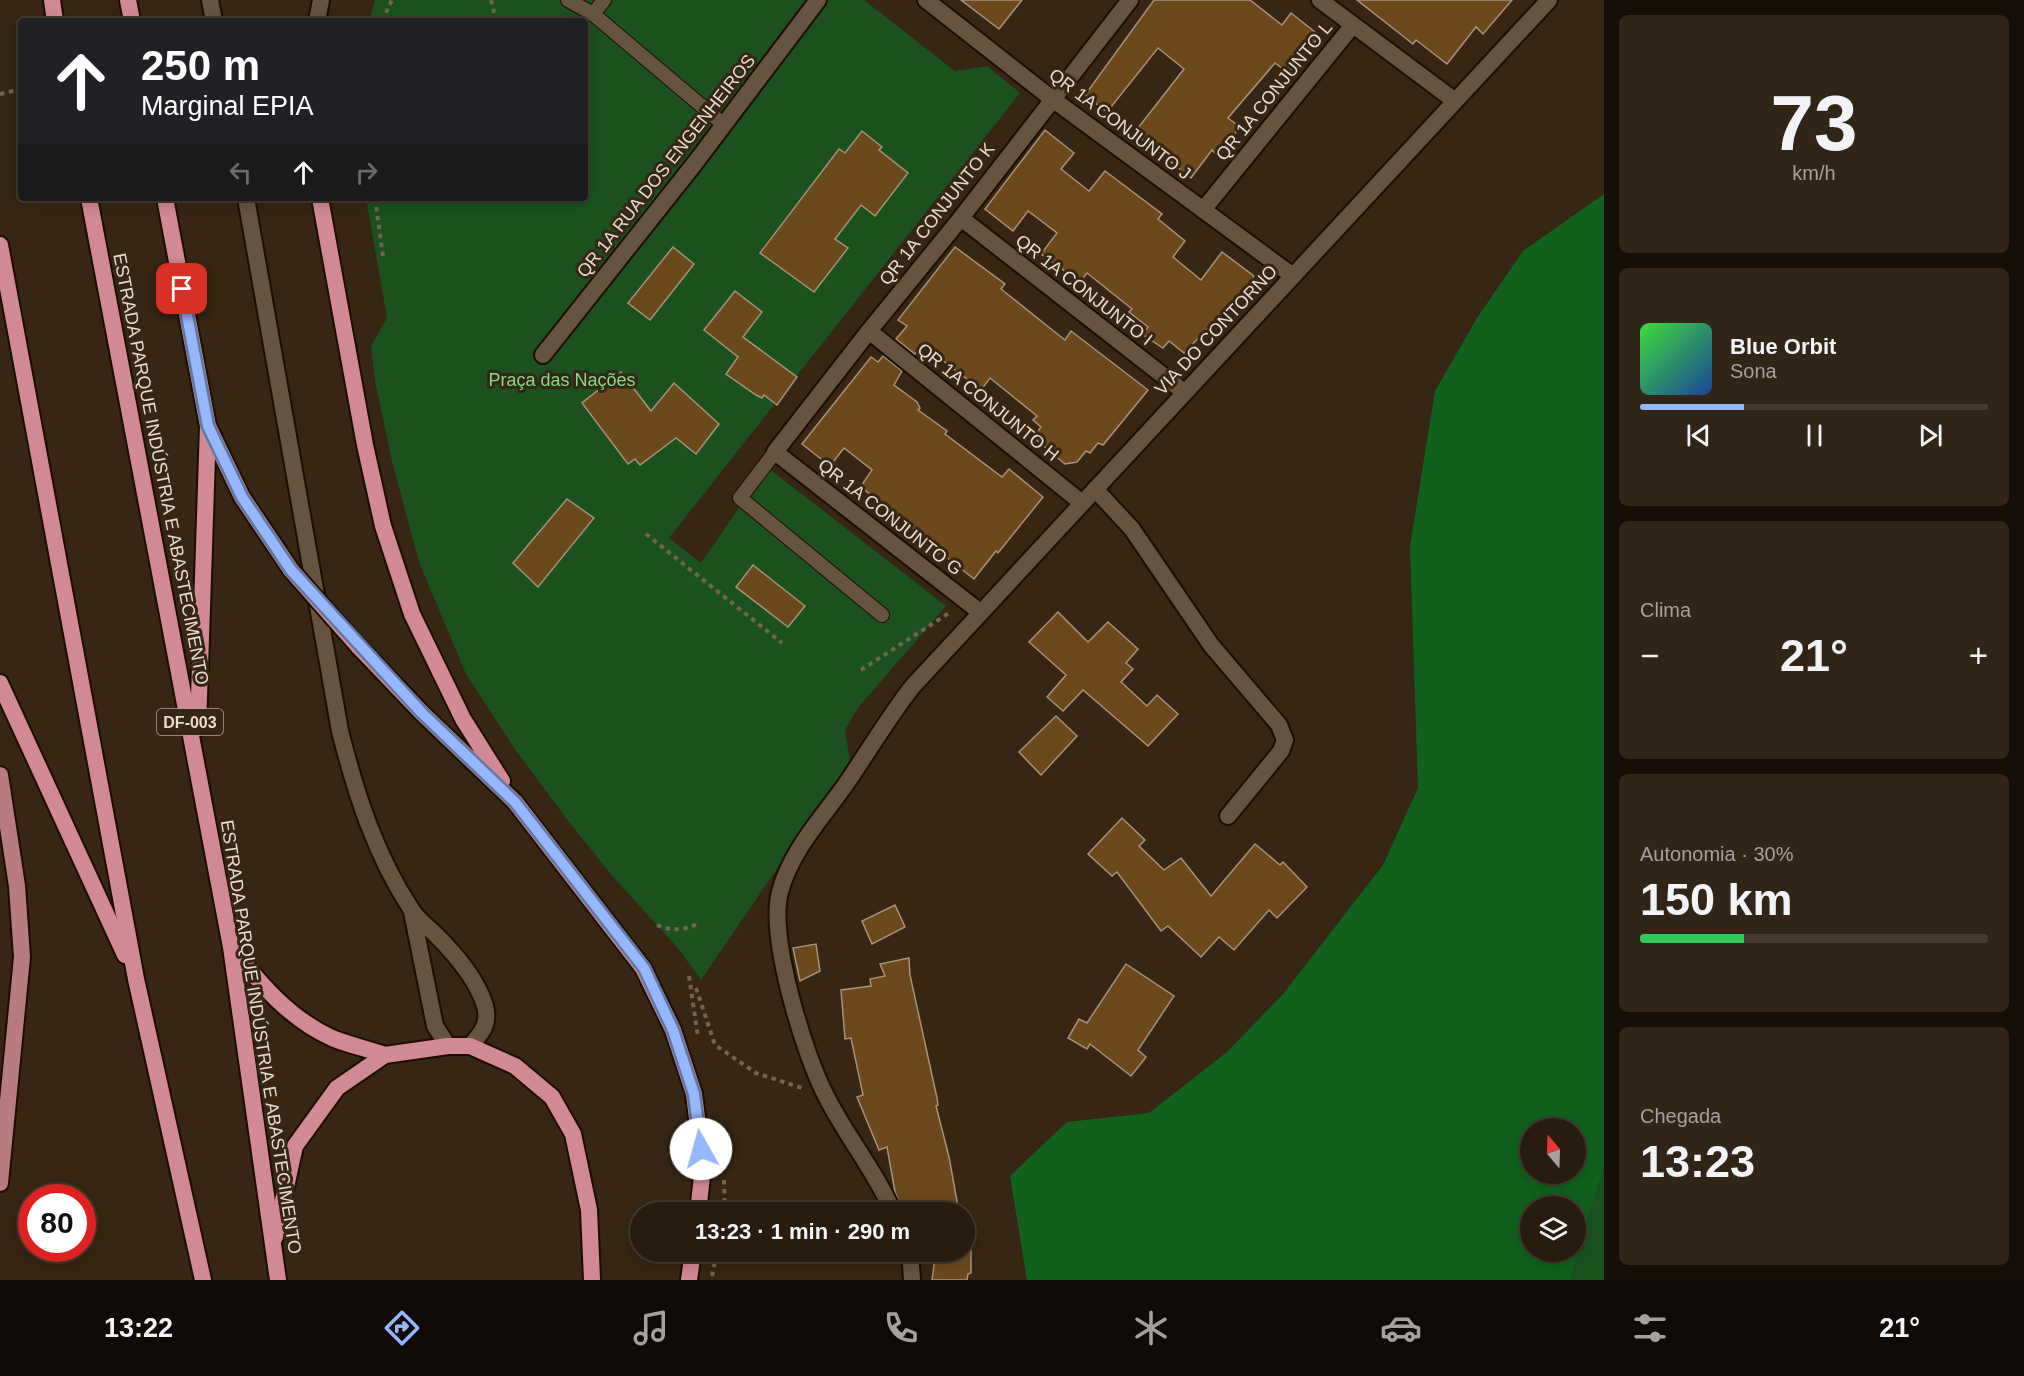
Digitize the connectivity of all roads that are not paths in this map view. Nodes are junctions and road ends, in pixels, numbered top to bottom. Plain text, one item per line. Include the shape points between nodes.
1 (52, 0) edge
2 (128, 0) edge
3 (210, 0) edge
4 (321, 0) edge
5 (568, 0) edge
6 (604, 0) edge
7 (818, 0) edge
8 (926, 0) edge
9 (1130, 0) edge
10 (1320, 0) edge
11 (1549, 0) edge
12 (593, 14) junction
13 (55, 18) edge
14 (131, 18) edge
15 (213, 18) edge
16 (317, 18) edge
17 (1353, 25) junction
18 (1051, 98) junction
19 (1455, 101) junction
20 (723, 124) junction
21 (90, 201) edge
22 (166, 201) edge
23 (247, 201) edge
24 (321, 201) edge
25 (1203, 210) junction
26 (961, 218) junction
27 (0, 245) edge
28 (1293, 276) junction
29 (869, 331) junction
30 (543, 354) dead end
31 (1184, 392) junction
32 (208, 426) junction
33 (775, 452) junction
34 (1095, 489) junction
35 (1082, 503) junction
36 (980, 612) junction
37 (882, 615) dead end
38 (0, 683) edge
39 (197, 759) junction
40 (0, 775) edge
41 (515, 802) junction
42 (1228, 816) dead end
43 (412, 911) junction
44 (231, 947) junction
45 (136, 979) junction
46 (448, 1046) junction
47 (470, 1047) junction
48 (385, 1055) junction
49 (0, 1183) edge
50 (699, 1202) edge
51 (889, 1202) edge
52 (273, 1249) junction
53 (691, 1262) edge
54 (911, 1262) edge
55 (202, 1280) edge
56 (278, 1280) edge
57 (592, 1280) edge
58 (689, 1280) edge
59 (912, 1280) edge

1 - 13 highway
2 - 14 highway
3 - 15 street
4 - 16 street
5 - 12 lane
6 - 12 lane
7 - 20 street, QR 1A RUA DOS ENGENHEIROS
8 - 18 street, QR 1A CONJUNTO J
9 - 18 street, QR 1A CONJUNTO K
10 - 17 street
11 - 19 street, VIA DO CONTORNO
12 - 20 lane
17 - 19 street
17 - 25 street, QR 1A CONJUNTO L
18 - 25 street, QR 1A CONJUNTO J
18 - 26 street, QR 1A CONJUNTO K
19 - 28 street, VIA DO CONTORNO
20 - 30 street, QR 1A RUA DOS ENGENHEIROS
21 - 39 highway, ESTRADA PARQUE INDÚSTRIA E ABASTECIMENTO / DF-003
22 - 32 highway
23 - 43 street via 340,731 365,819
24 - 41 highway via 383,526 412,614 463,718
25 - 28 street, QR 1A CONJUNTO J
26 - 29 street, QR 1A CONJUNTO K
26 - 31 street, QR 1A CONJUNTO I
27 - 45 highway
28 - 31 street, VIA DO CONTORNO
29 - 33 street, QR 1A CONJUNTO K
29 - 35 street, QR 1A CONJUNTO H
31 - 34 street, VIA DO CONTORNO
32 - 39 highway
32 - 41 highway, bridge via 242,497 291,570 422,713
33 - 36 street, QR 1A CONJUNTO G
33 - 37 lane via 740,498
34 - 35 street, VIA DO CONTORNO
34 - 42 street via 1132,529 1184,609 1284,734 1281,751
35 - 36 street, VIA DO CONTORNO
36 - 51 street, VIA DO CONTORNO via 884,724 791,864 779,894 778,929 803,1036 825,1094
38 - 45 highway
39 - 44 highway, ESTRADA PARQUE INDÚSTRIA E ABASTECIMENTO / DF-003
40 - 49 main road via 17,886 22,957
41 - 50 highway via 644,968 673,1030 694,1094 703,1167
43 - 46 street via 435,1026
43 - 47 street via 454,953 484,1005 488,1018
44 - 48 highway via 292,1015 332,1038
44 - 52 highway, ESTRADA PARQUE INDÚSTRIA E ABASTECIMENTO / DF-003
45 - 55 highway
46 - 47 highway
46 - 48 highway
47 - 57 highway via 515,1066 552,1097 573,1134 590,1210
48 - 52 highway via 337,1088 295,1146
52 - 56 highway, ESTRADA PARQUE INDÚSTRIA E ABASTECIMENTO / DF-003
53 - 58 highway
54 - 59 street

